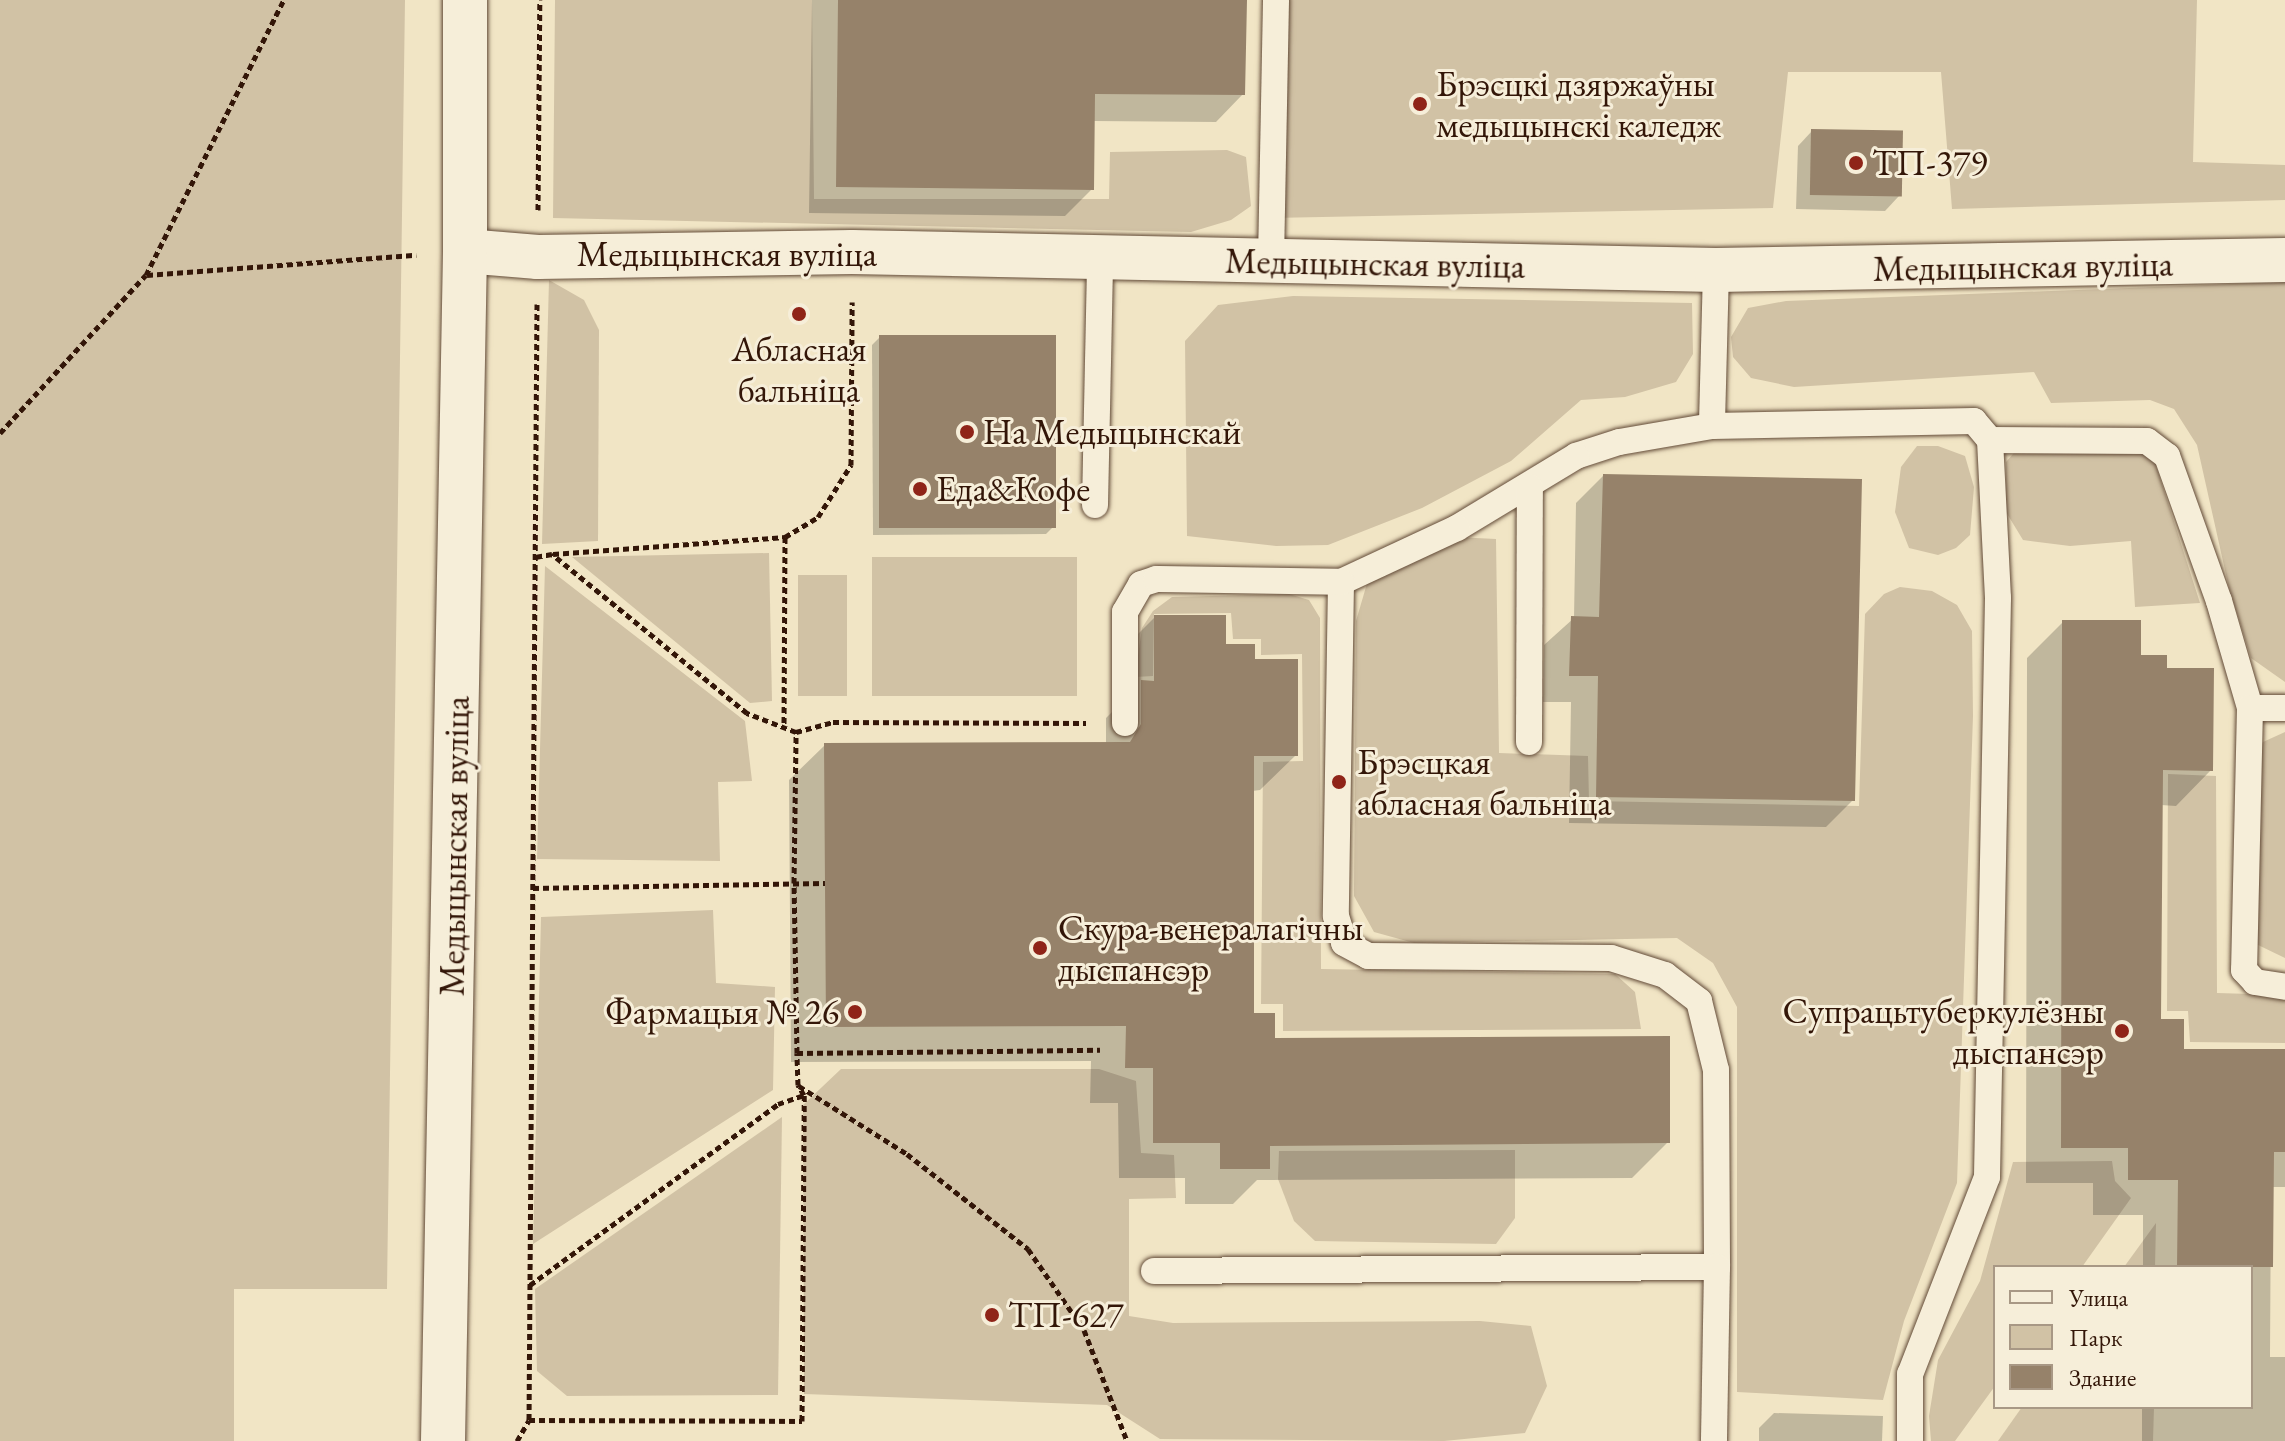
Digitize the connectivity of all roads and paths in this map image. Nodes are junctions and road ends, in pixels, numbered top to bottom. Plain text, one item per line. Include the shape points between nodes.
1 (284, 0) edge
2 (465, 0) edge
3 (540, 0) edge
4 (1276, 0) edge
5 (465, 251) junction
6 (852, 252) junction
7 (538, 257) junction
8 (1100, 257) junction
9 (2285, 260) edge
10 (1271, 261) junction
11 (1716, 270) junction
12 (146, 275) junction
13 (1712, 426) junction
14 (0, 433) edge
15 (1990, 440) junction
16 (1530, 487) junction
17 (1095, 505) dead end
18 (785, 537) junction
19 (552, 554) junction
20 (535, 557) junction
21 (1341, 582) junction
22 (2250, 708) junction
23 (2285, 708) edge
24 (1125, 723) joint
25 (784, 728) junction
26 (796, 732) junction
27 (1529, 742) dead end
28 (794, 883) junction
29 (825, 883) dead end
30 (533, 888) junction
31 (2285, 987) edge
32 (1100, 1050) dead end
33 (797, 1053) junction
34 (798, 1085) junction
35 (804, 1095) junction
36 (1717, 1267) junction
37 (1154, 1271) dead end
38 (529, 1286) junction
39 (529, 1420) junction
40 (443, 1441) edge
41 (517, 1441) edge
42 (1127, 1441) edge
43 (1714, 1441) edge
44 (1910, 1441) edge

1 - 12 path
2 - 5 street, Медыцынская вуліца
3 - 7 path
4 - 10 lane
5 - 7 street, Медыцынская вуліца
5 - 12 path
5 - 40 street, Медыцынская вуліца
6 - 7 street, Медыцынская вуліца
6 - 8 street, Медыцынская вуліца
6 - 18 path via 851,465 818,517
7 - 20 path
8 - 10 street, Медыцынская вуліца
8 - 17 lane
9 - 11 street, Медыцынская вуліца
10 - 11 street, Медыцынская вуліца
11 - 13 lane
12 - 14 path
13 - 15 lane via 1974,421
13 - 16 lane via 1619,442 1576,456
15 - 22 lane via 2147,441 2167,456 2219,601
15 - 44 lane via 1998,598 1987,1177 1910,1374
16 - 21 lane
16 - 27 lane
18 - 19 path
18 - 25 path
19 - 20 path
19 - 25 path via 747,713
20 - 30 path
21 - 24 lane via 1156,579 1141,584 1125,612
21 - 36 lane via 1336,916 1344,943 1368,956 1611,958 1665,975 1699,1001 1716,1070
22 - 23 lane
22 - 31 lane via 2244,970 2255,982
24 - 26 path via 833,722
25 - 26 path
26 - 28 path
28 - 29 path
28 - 30 path
28 - 33 path
30 - 38 path
32 - 33 path
33 - 34 path
34 - 35 path
34 - 42 path via 907,1154 1028,1249 1084,1330
35 - 38 path via 778,1104
35 - 39 path via 802,1421
36 - 37 lane
36 - 43 lane
38 - 39 path
39 - 41 path

